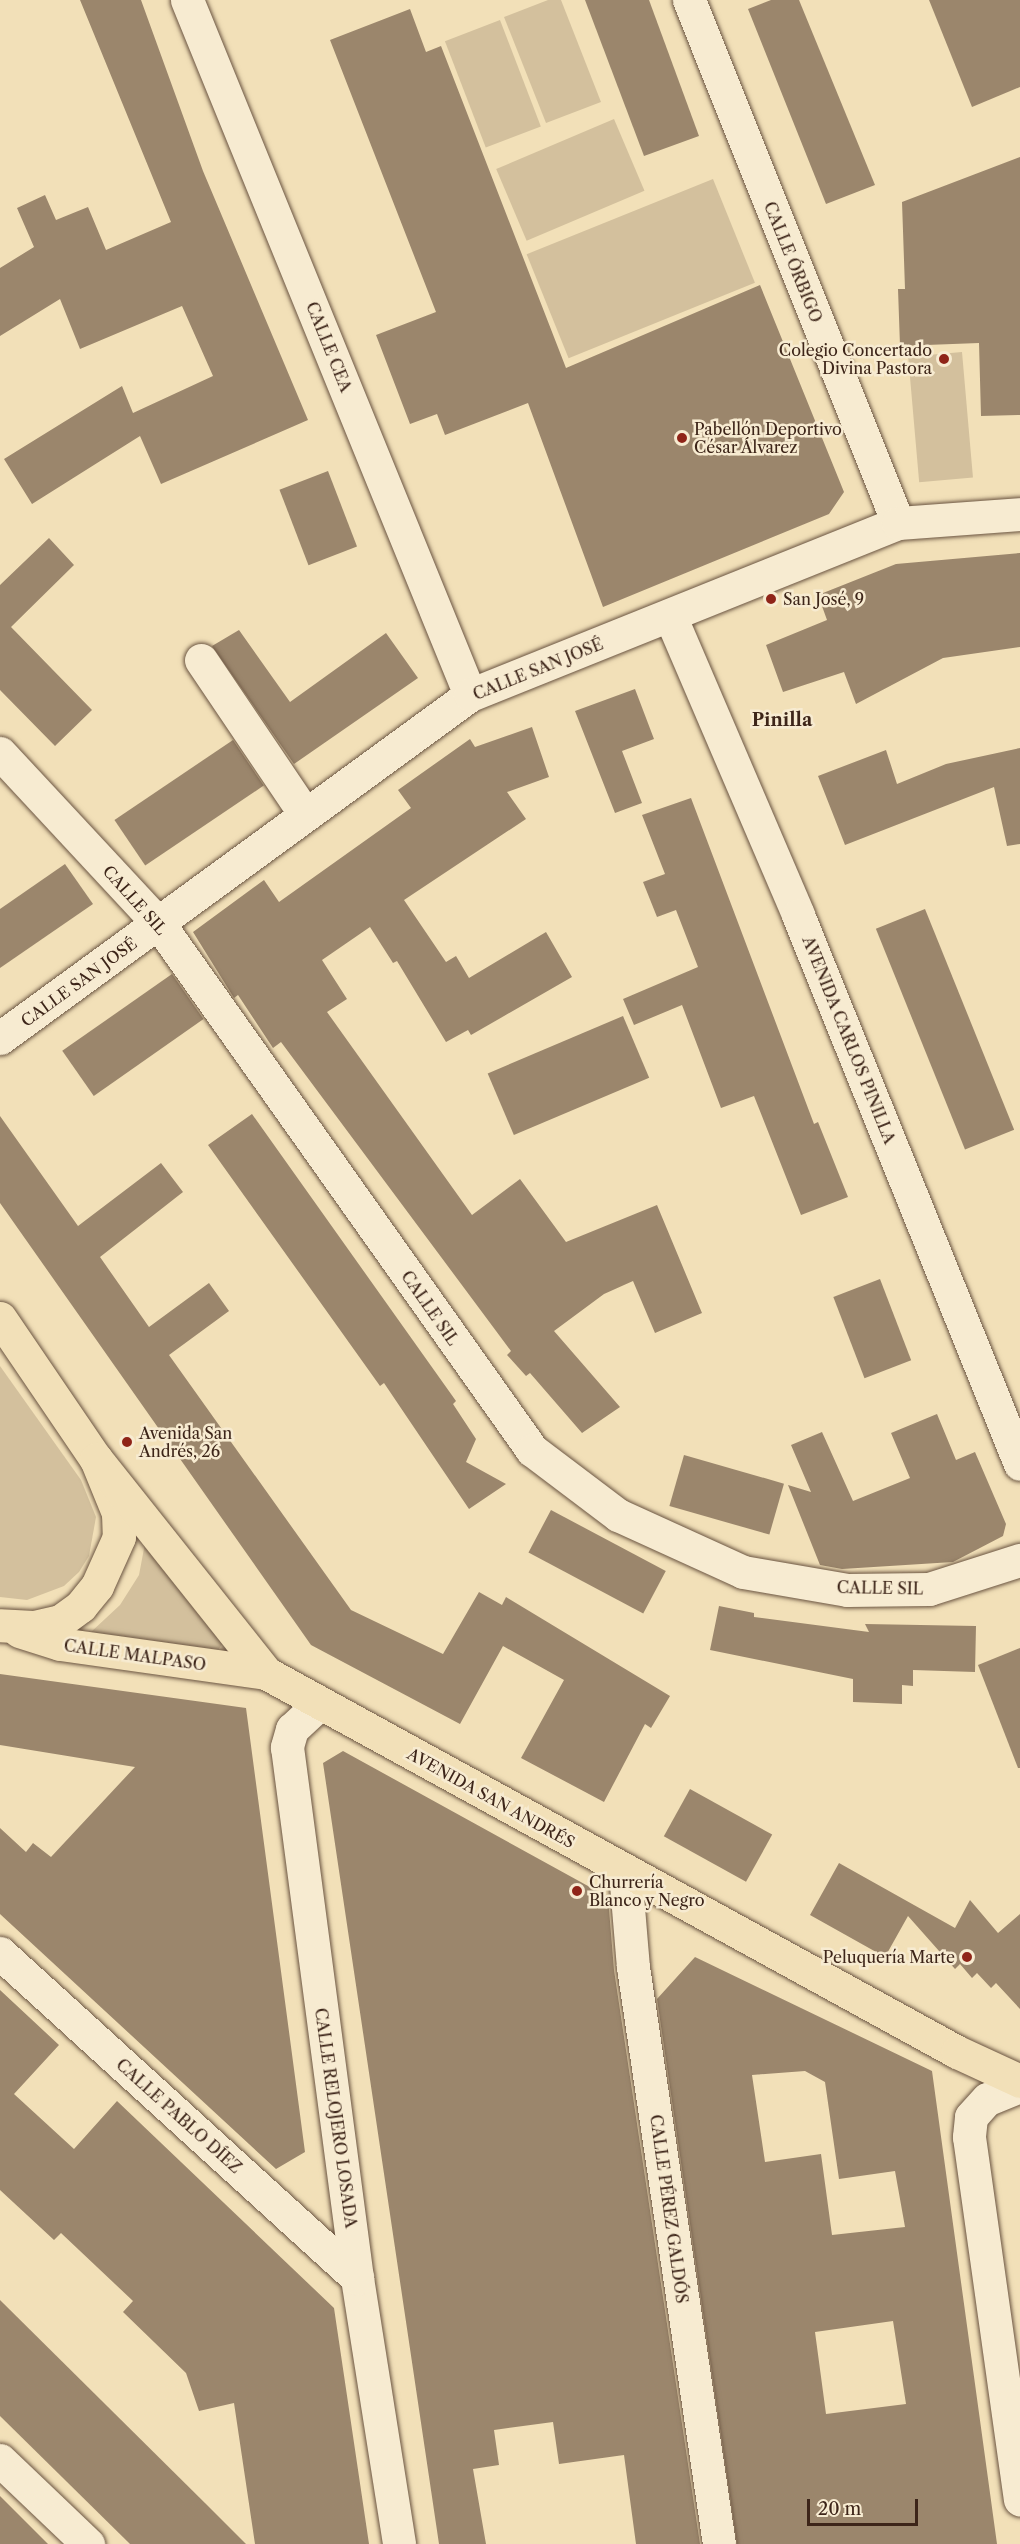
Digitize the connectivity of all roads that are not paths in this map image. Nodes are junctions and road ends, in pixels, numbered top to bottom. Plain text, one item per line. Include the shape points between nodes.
1 (187, 0) edge
2 (688, 0) edge
3 (1020, 514) edge
4 (898, 523) junction
5 (671, 618) junction
6 (201, 660) dead end
7 (470, 695) junction
8 (0, 753) edge
9 (305, 814) junction
10 (159, 924) junction
11 (0, 1038) edge
12 (0, 1318) edge
13 (96, 1459) junction
14 (1020, 1464) edge
15 (1020, 1560) edge
16 (3, 1626) edge
17 (266, 1673) junction
18 (319, 1704) junction
19 (626, 1872) junction
20 (0, 1953) edge
21 (957, 2052) junction
22 (1020, 2058) edge
23 (1020, 2081) edge
24 (1020, 2086) edge
25 (357, 2278) junction
26 (0, 2460) edge
27 (1020, 2499) edge
28 (88, 2544) edge
29 (399, 2544) edge
30 (719, 2544) edge

1 - 7 street, CALLE CEA
2 - 4 street, CALLE ÓRBIGO
3 - 4 street, CALLE SAN JOSÉ
4 - 5 street, CALLE SAN JOSÉ
5 - 7 street, CALLE SAN JOSÉ
5 - 14 street, AVENIDA CARLOS PINILLA via 798,915
6 - 9 street
7 - 9 street, CALLE SAN JOSÉ
8 - 10 street, CALLE SIL
9 - 10 street, CALLE SAN JOSÉ
10 - 11 street, CALLE SAN JOSÉ
10 - 15 street, CALLE SIL via 531,1450 618,1515 743,1572 847,1590 929,1589
12 - 13 main road
13 - 16 main road via 118,1513 119,1537 98,1586 60,1621
13 - 17 main road, AVENIDA SAN ANDRÉS
16 - 17 main road, CALLE MALPASO via 60,1644
17 - 18 main road, AVENIDA SAN ANDRÉS
18 - 19 main road, AVENIDA SAN ANDRÉS
18 - 25 street, CALLE RELOJERO LOSADA via 292,1729 287,1747
19 - 21 main road, AVENIDA SAN ANDRÉS
19 - 30 street, CALLE PÉREZ GALDÓS via 635,1979
20 - 25 street, CALLE PABLO DÍEZ
21 - 22 main road, AVENIDA SAN ANDRÉS
21 - 23 main road, AVENIDA SAN ANDRÉS
24 - 27 street via 987,2099 971,2118 969,2137
25 - 29 street, CALLE RELOJERO LOSADA
26 - 28 street

